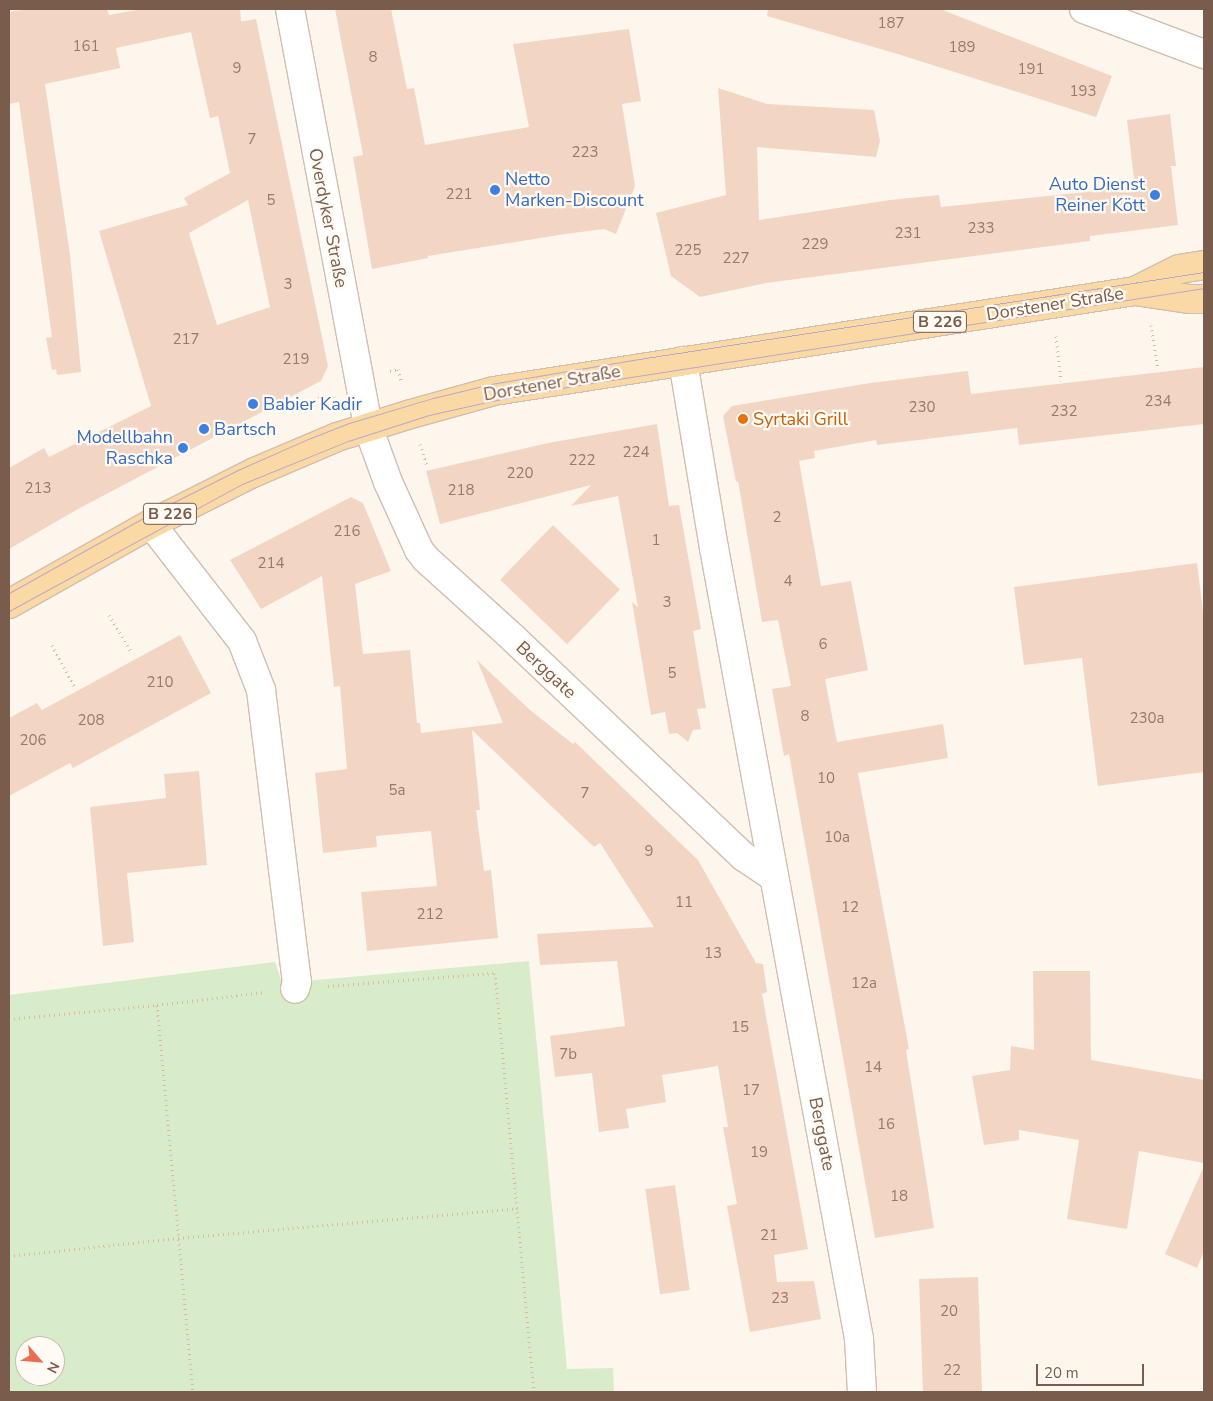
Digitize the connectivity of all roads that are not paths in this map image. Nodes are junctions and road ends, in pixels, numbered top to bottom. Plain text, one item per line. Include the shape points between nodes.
1 (290, 9) edge
2 (1084, 9) edge
3 (1204, 54) edge
4 (1204, 265) edge
5 (1140, 292) junction
6 (1204, 299) edge
7 (683, 361) junction
8 (368, 427) junction
9 (151, 524) junction
10 (9, 604) edge
11 (774, 877) junction
12 (295, 989) road end
13 (862, 1392) edge

1 - 8 street, Overdyker Straße
2 - 3 street
4 - 5 main road, Dorstener Straße / B 226 via 1179,269
5 - 6 main road, Dorstener Straße / B 226
5 - 7 main road, Dorstener Straße / B 226
7 - 8 main road, Dorstener Straße / B 226 via 494,391
7 - 11 street, Berggate
8 - 9 main road, Dorstener Straße / B 226 via 255,472
8 - 11 street, Berggate via 388,482 426,559 744,857
9 - 10 main road, Dorstener Straße / B 226
9 - 12 street via 242,641 261,690 297,982
11 - 13 street, Berggate via 859,1339

